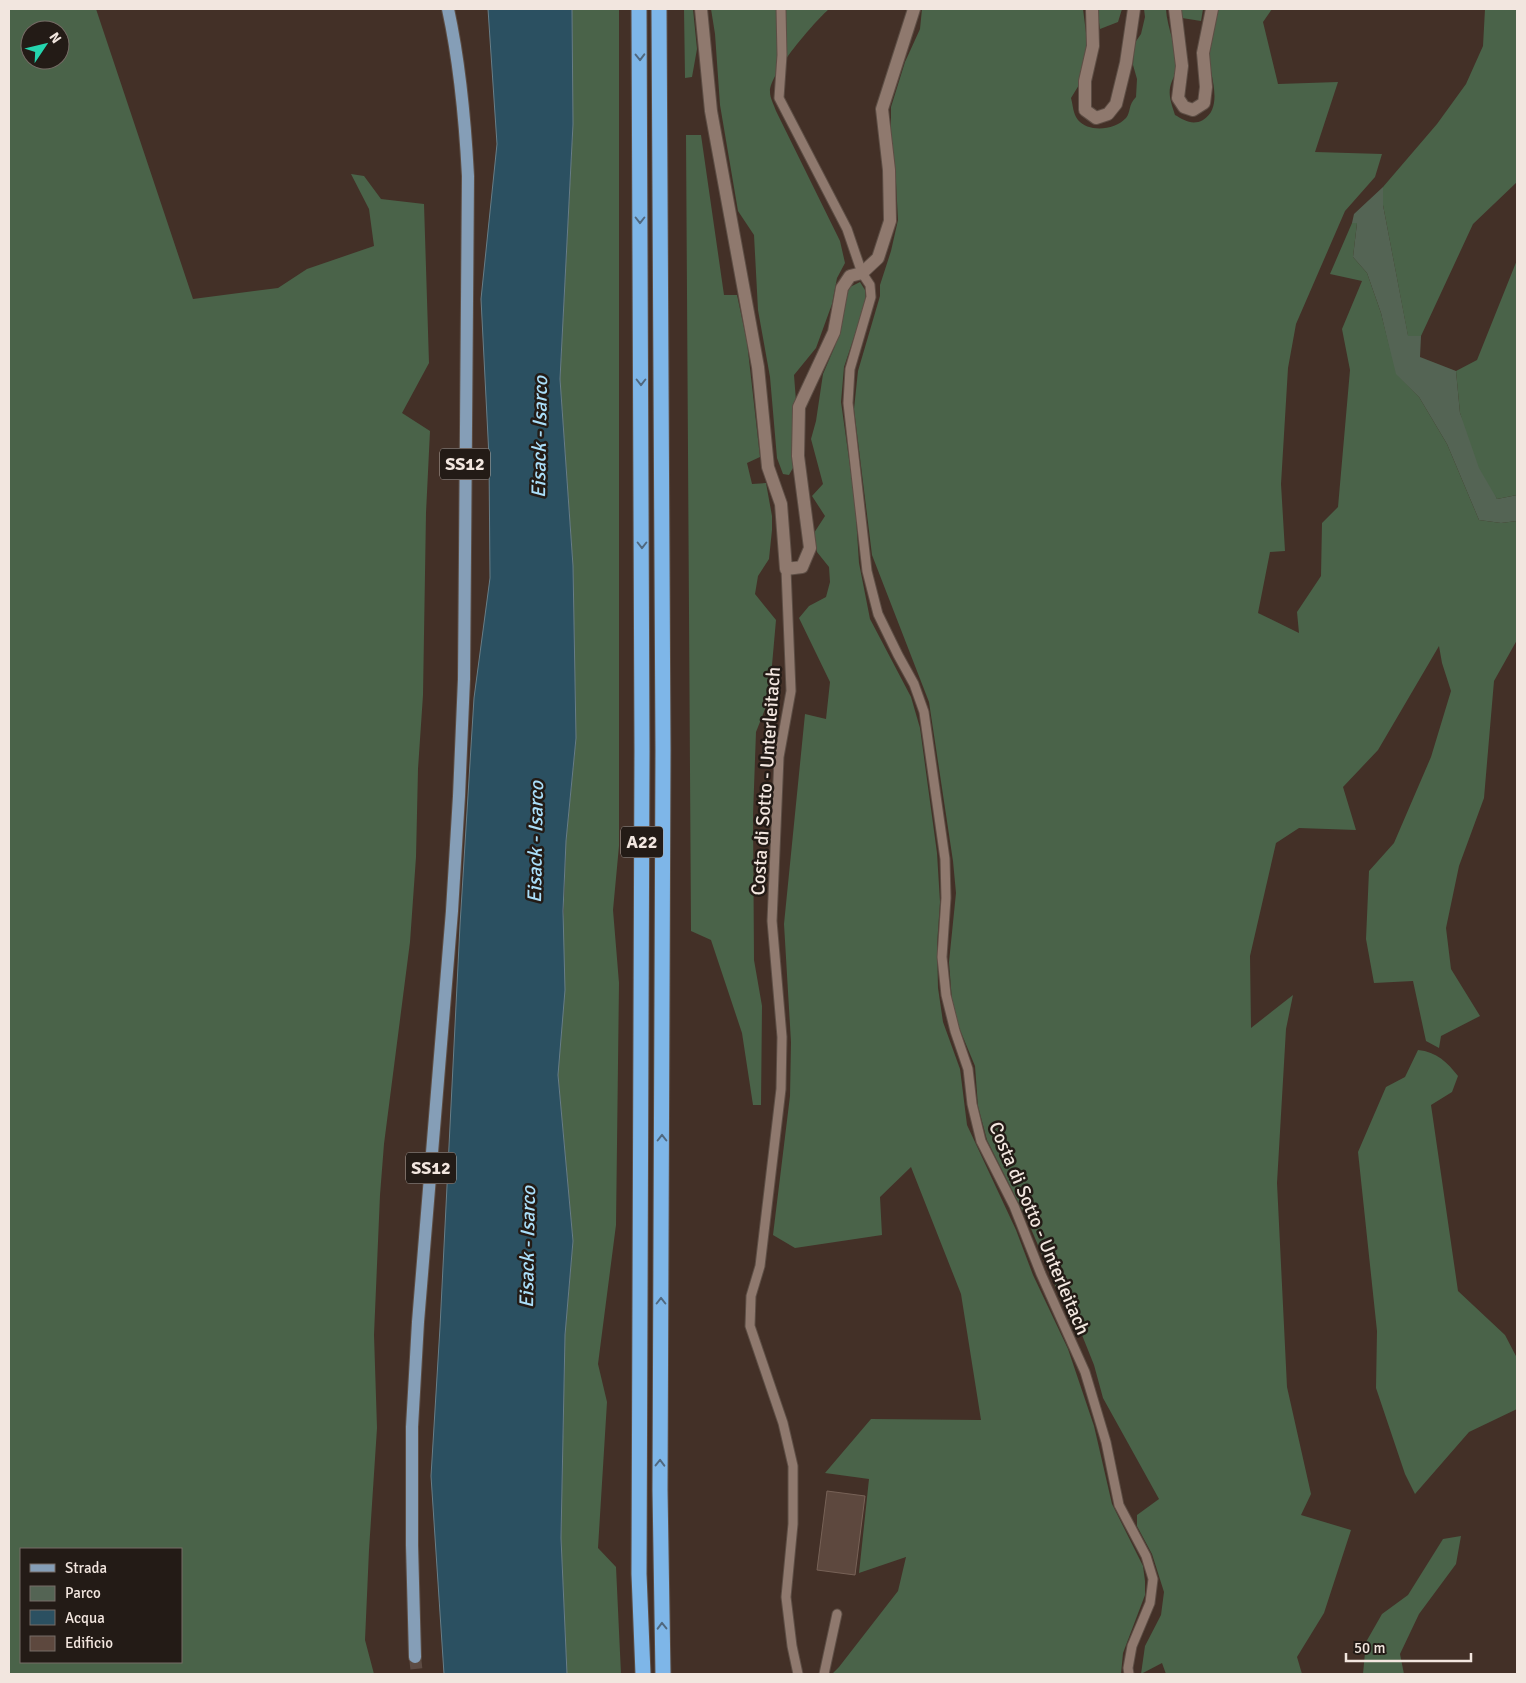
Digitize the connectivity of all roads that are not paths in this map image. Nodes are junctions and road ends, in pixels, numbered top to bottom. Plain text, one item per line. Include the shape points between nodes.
1 (448, 9) edge
2 (639, 9) edge
3 (659, 9) edge
4 (701, 9) edge
5 (781, 9) edge
6 (914, 9) edge
7 (1092, 9) edge
8 (1134, 9) edge
9 (1175, 9) edge
10 (1212, 9) edge
11 (862, 273) junction
12 (786, 569) junction
13 (837, 1614) dead end
14 (415, 1657) tunnel mouth
15 (643, 1674) edge
16 (664, 1674) edge
17 (798, 1674) edge
18 (824, 1674) edge
19 (1129, 1674) edge

1 - 14 main road, SS12 via 465,115 468,176 464,679 453,892 412,1427
2 -> 15 highway, A22 via 642,751 640,1574
16 -> 3 highway, A22 via 660,1490 663,750
4 - 12 street via 711,111 758,366 768,467 781,504
5 - 11 lane, Costa di Sotto - Unterleitach via 779,98 847,229
6 - 11 street via 882,109 889,170 890,221 878,258
7 - 8 street via 1093,46 1085,81 1084,110 1096,118 1108,114 1116,104
9 - 10 street via 1182,66 1178,98 1184,107 1193,110 1204,103 1203,53
11 - 12 street via 850,276 842,288 834,332 799,407 798,456 810,548 802,566
11 - 19 lane, Costa di Sotto - Unterleitach via 870,285 871,297 850,369 848,403 867,572 878,614 914,684 924,712 945,859 942,957 946,995 968,1069 981,1141 1014,1206 1085,1372 1106,1442 1119,1505 1146,1556 1153,1579 1150,1603 1132,1646
12 - 17 lane, Costa di Sotto - Unterleitach via 791,690 779,757 772,921 782,1037 781,1089 760,1266 751,1296 750,1326 783,1423 793,1466 793,1524 786,1597
13 - 18 lane

